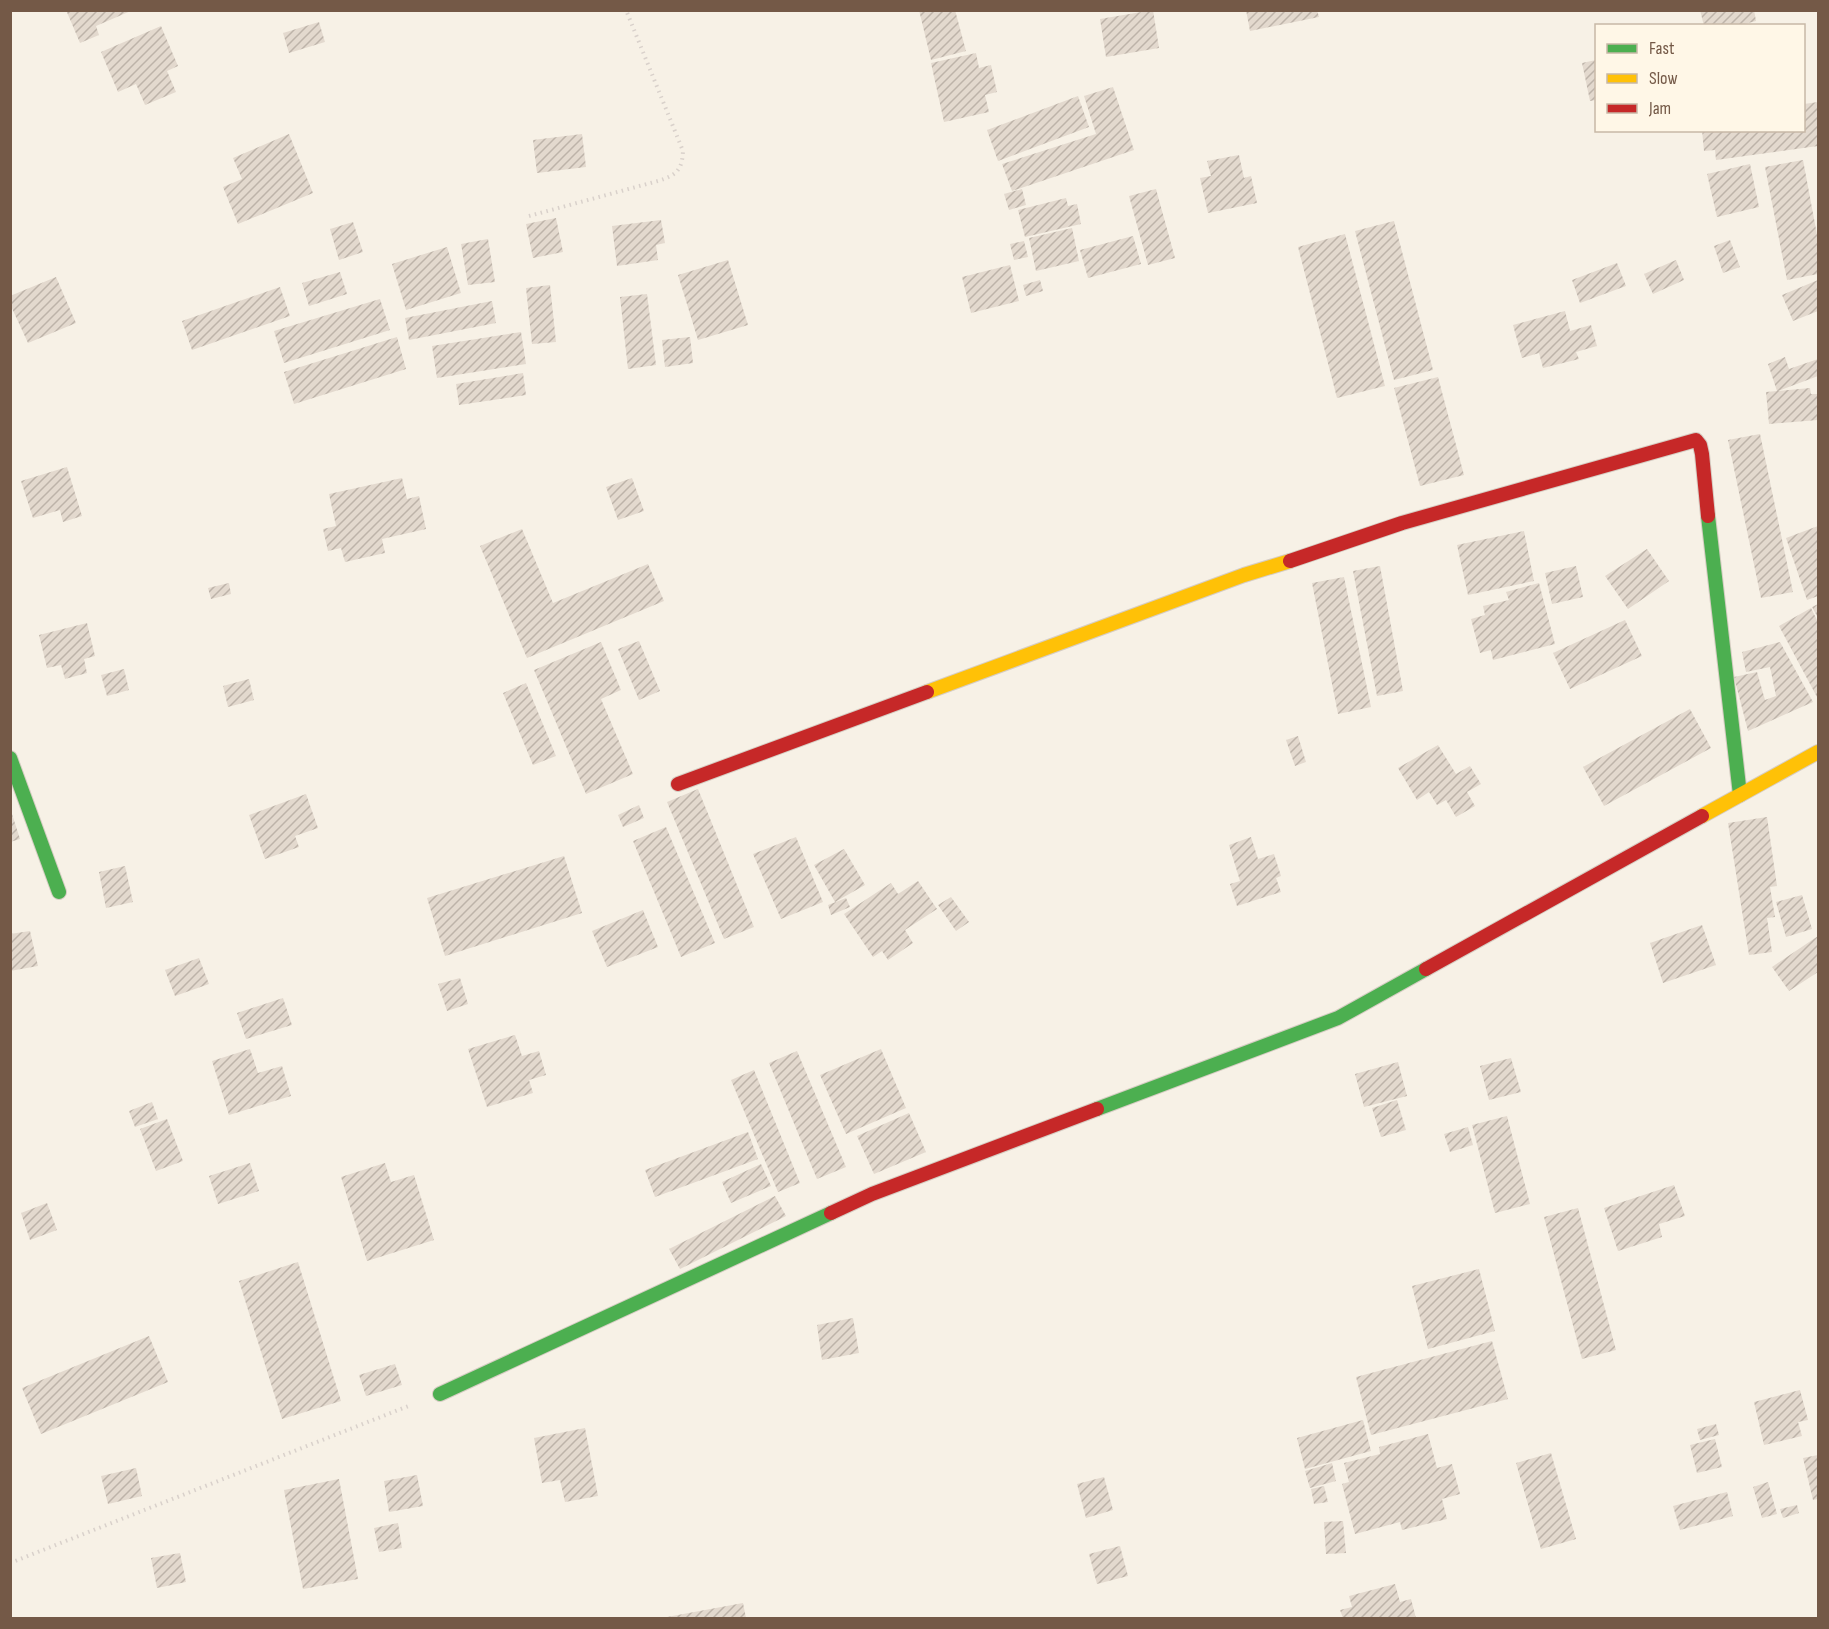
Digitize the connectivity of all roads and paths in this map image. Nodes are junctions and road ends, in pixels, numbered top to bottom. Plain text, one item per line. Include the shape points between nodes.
1 (626, 10) edge
2 (529, 216) dead end
3 (1818, 752) edge
4 (10, 758) edge
5 (678, 784) dead end
6 (1740, 795) junction
7 (59, 892) dead end
8 (440, 1394) joint
9 (10, 1563) edge

1 - 2 path via 682,151 682,164 674,176 658,182
3 - 6 street
4 - 7 street
5 - 6 street via 1244,575 1402,523 1696,440 1702,454
6 - 8 street via 1338,1018 872,1194
8 - 9 path

